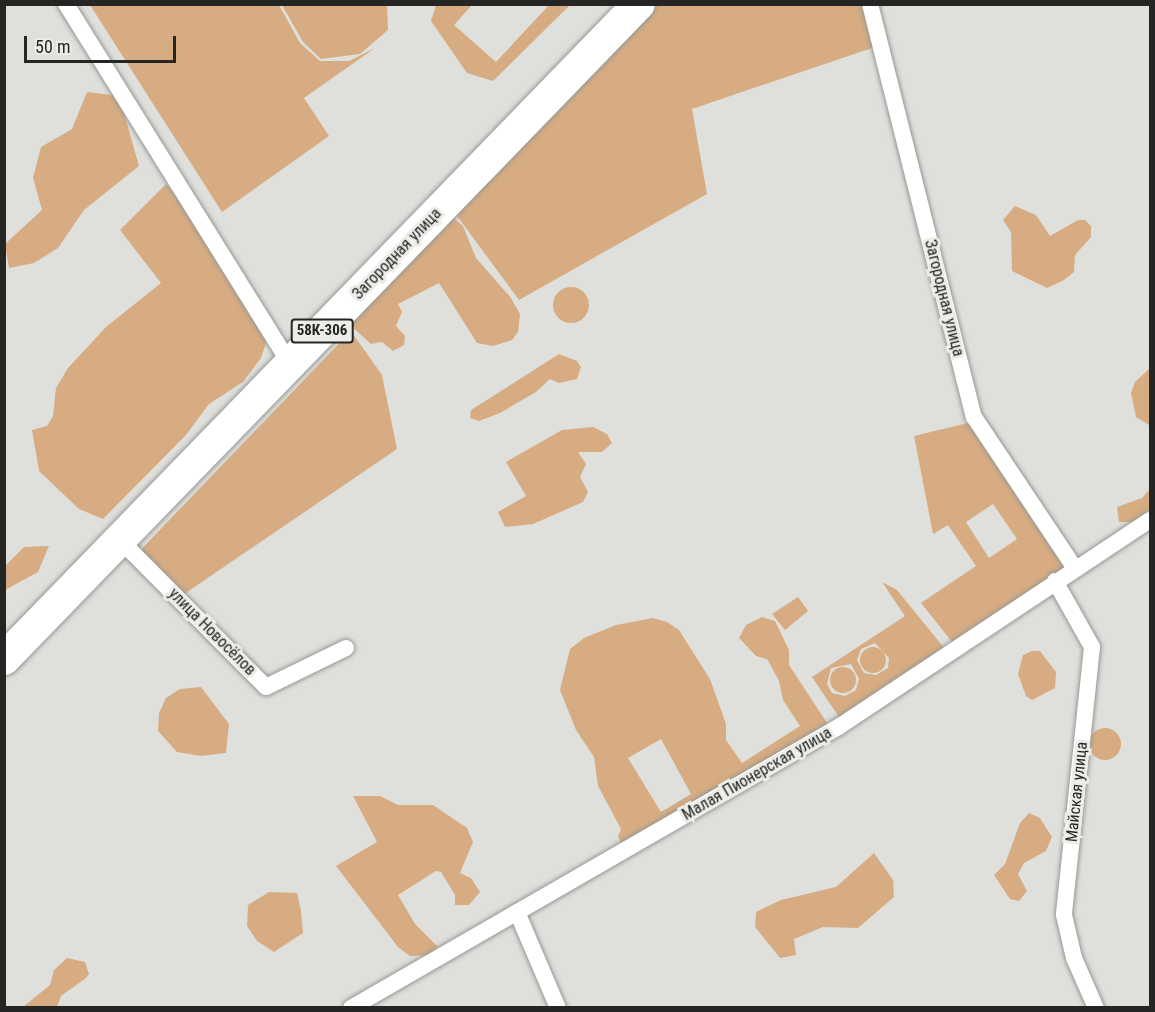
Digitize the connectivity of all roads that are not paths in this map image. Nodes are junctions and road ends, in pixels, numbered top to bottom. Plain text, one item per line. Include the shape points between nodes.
1 (66, 4) edge
2 (639, 4) edge
3 (870, 4) edge
4 (290, 364) junction
5 (1150, 520) edge
6 (120, 540) junction
7 (1074, 567) junction
8 (1054, 581) junction
9 (346, 648) dead end
10 (4, 659) edge
11 (517, 912) junction
12 (351, 1008) edge
13 (558, 1008) edge
14 (1096, 1008) edge

1 - 4 street
2 - 4 highway, Загородная улица / 58К-306
3 - 7 street, Загородная улица via 974,417
4 - 6 highway, Загородная улица / 58К-306
5 - 7 street, Малая Пионерская улица
6 - 9 street, улица Новосёлов via 266,687
6 - 10 highway, Загородная улица / 58К-306
7 - 8 street, Малая Пионерская улица
8 - 11 street, Малая Пионерская улица via 840,726
8 - 14 street, Майская улица via 1092,647 1064,915 1074,958
11 - 12 street, Малая Пионерская улица
11 - 13 street

